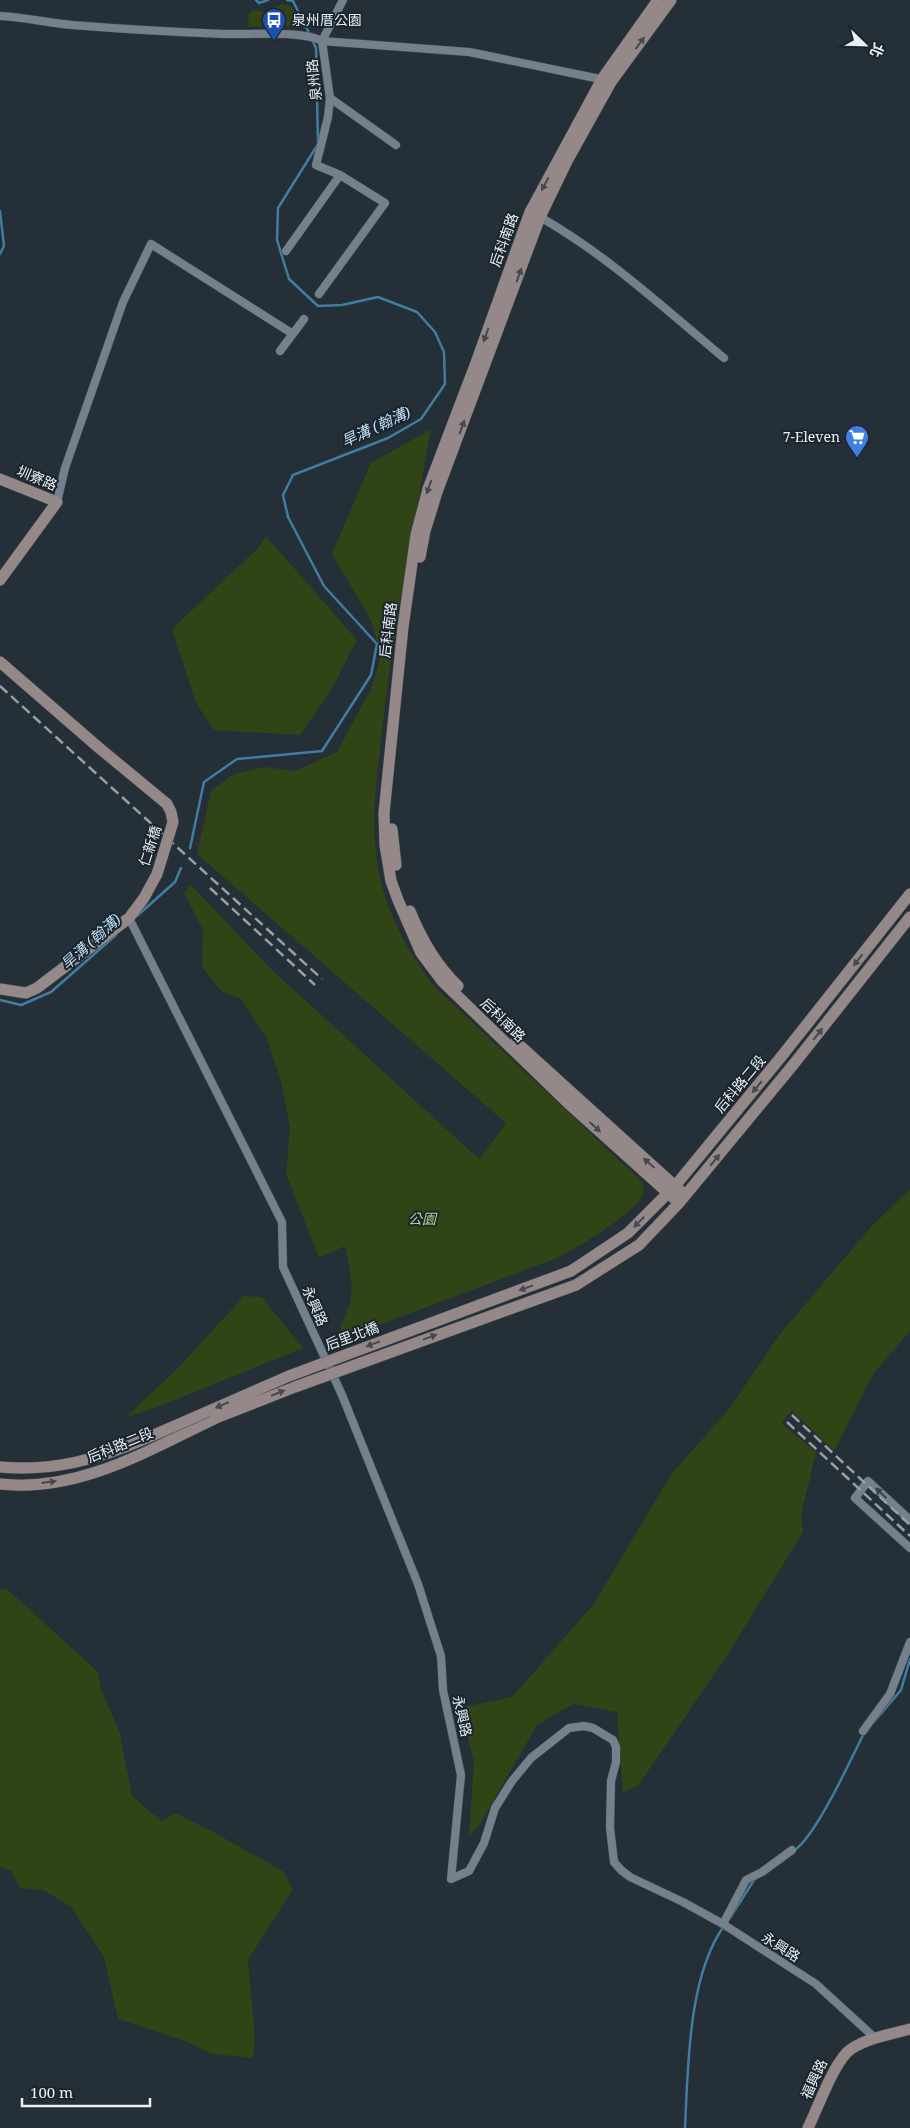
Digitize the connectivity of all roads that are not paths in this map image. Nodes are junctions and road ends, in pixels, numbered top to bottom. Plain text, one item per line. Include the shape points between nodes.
1 (343, 0) edge
2 (658, 0) edge
3 (671, 0) edge
4 (0, 16) edge
5 (319, 39) junction
6 (606, 81) junction
7 (330, 98) junction
8 (396, 145) dead end
9 (340, 175) junction
10 (535, 215) junction
11 (286, 251) dead end
12 (319, 294) dead end
13 (304, 319) dead end
14 (293, 334) junction
15 (280, 351) dead end
16 (724, 358) dead end
17 (0, 479) edge
18 (57, 502) junction
19 (0, 580) edge
20 (0, 662) edge
21 (910, 894) edge
22 (910, 917) edge
23 (129, 918) junction
24 (870, 946) junction
25 (881, 953) junction
26 (0, 989) edge
27 (672, 1190) junction
28 (682, 1199) junction
29 (571, 1271) joint
30 (576, 1284) joint
31 (216, 1418) joint
32 (147, 1438) joint
33 (0, 1467) edge
34 (0, 1484) edge
35 (910, 1520) edge
36 (910, 1548) edge
37 (910, 1642) edge
38 (863, 1731) dead end
39 (792, 1850) dead end
40 (722, 1924) junction
41 (910, 2029) edge
42 (875, 2038) junction
43 (808, 2128) edge

1 - 5 street, 泉州路
2 - 6 street, 后科南路
6 -> 3 street, 后科南路
4 - 5 street via 69,24
5 - 6 street via 469,52
5 - 7 street, 泉州路
6 - 10 street, 后科南路
7 - 8 street
7 - 9 street, 泉州路 via 316,165
9 - 11 street
9 - 12 street, 泉州路 via 384,203
10 - 16 street via 564,231 624,276
10 - 27 street, 后科南路 via 425,531 410,628 391,814 392,843 398,880 412,915 449,977 573,1101
13 - 14 street
14 - 15 street
14 - 18 street via 152,244 123,302 65,468
17 - 18 street, 圳寮路
18 - 19 street, 圳寮路
20 - 23 street, 仁新橋, bridge via 167,804 173,822 158,874
21 - 24 street, 后科路二段
22 - 25 street, 后科路二段
23 - 26 street via 37,988 26,992
23 - 40 street, 永興路 via 282,1222 283,1267 342,1395 418,1584 441,1656 443,1690 461,1775 451,1879 469,1871 484,1843 495,1808 531,1758 569,1728 584,1726 604,1734 616,1747 610,1806 614,1862 630,1877
24 - 25 street
24 -> 27 street, 后科路二段
28 -> 25 street, 后科路二段
27 - 28 street, 后科南路
27 -> 29 street, 后科路二段 via 628,1233
28 - 30 street, 后科路二段 via 639,1246
29 -> 32 street, 后里北橋, bridge via 289,1376
31 -> 30 street, 后里北橋, bridge
34 -> 31 street, 后科路二段 via 51,1482 90,1475 114,1467
32 - 33 street, 后科路二段 via 111,1453 55,1467
35 -> 36 street via 868,1481 855,1498
37 - 38 street via 890,1694
39 - 40 street via 746,1880
40 - 42 street, 永興路 via 816,1984
41 - 42 street, 福興路
42 - 43 street, 福興路 via 851,2049 840,2060

